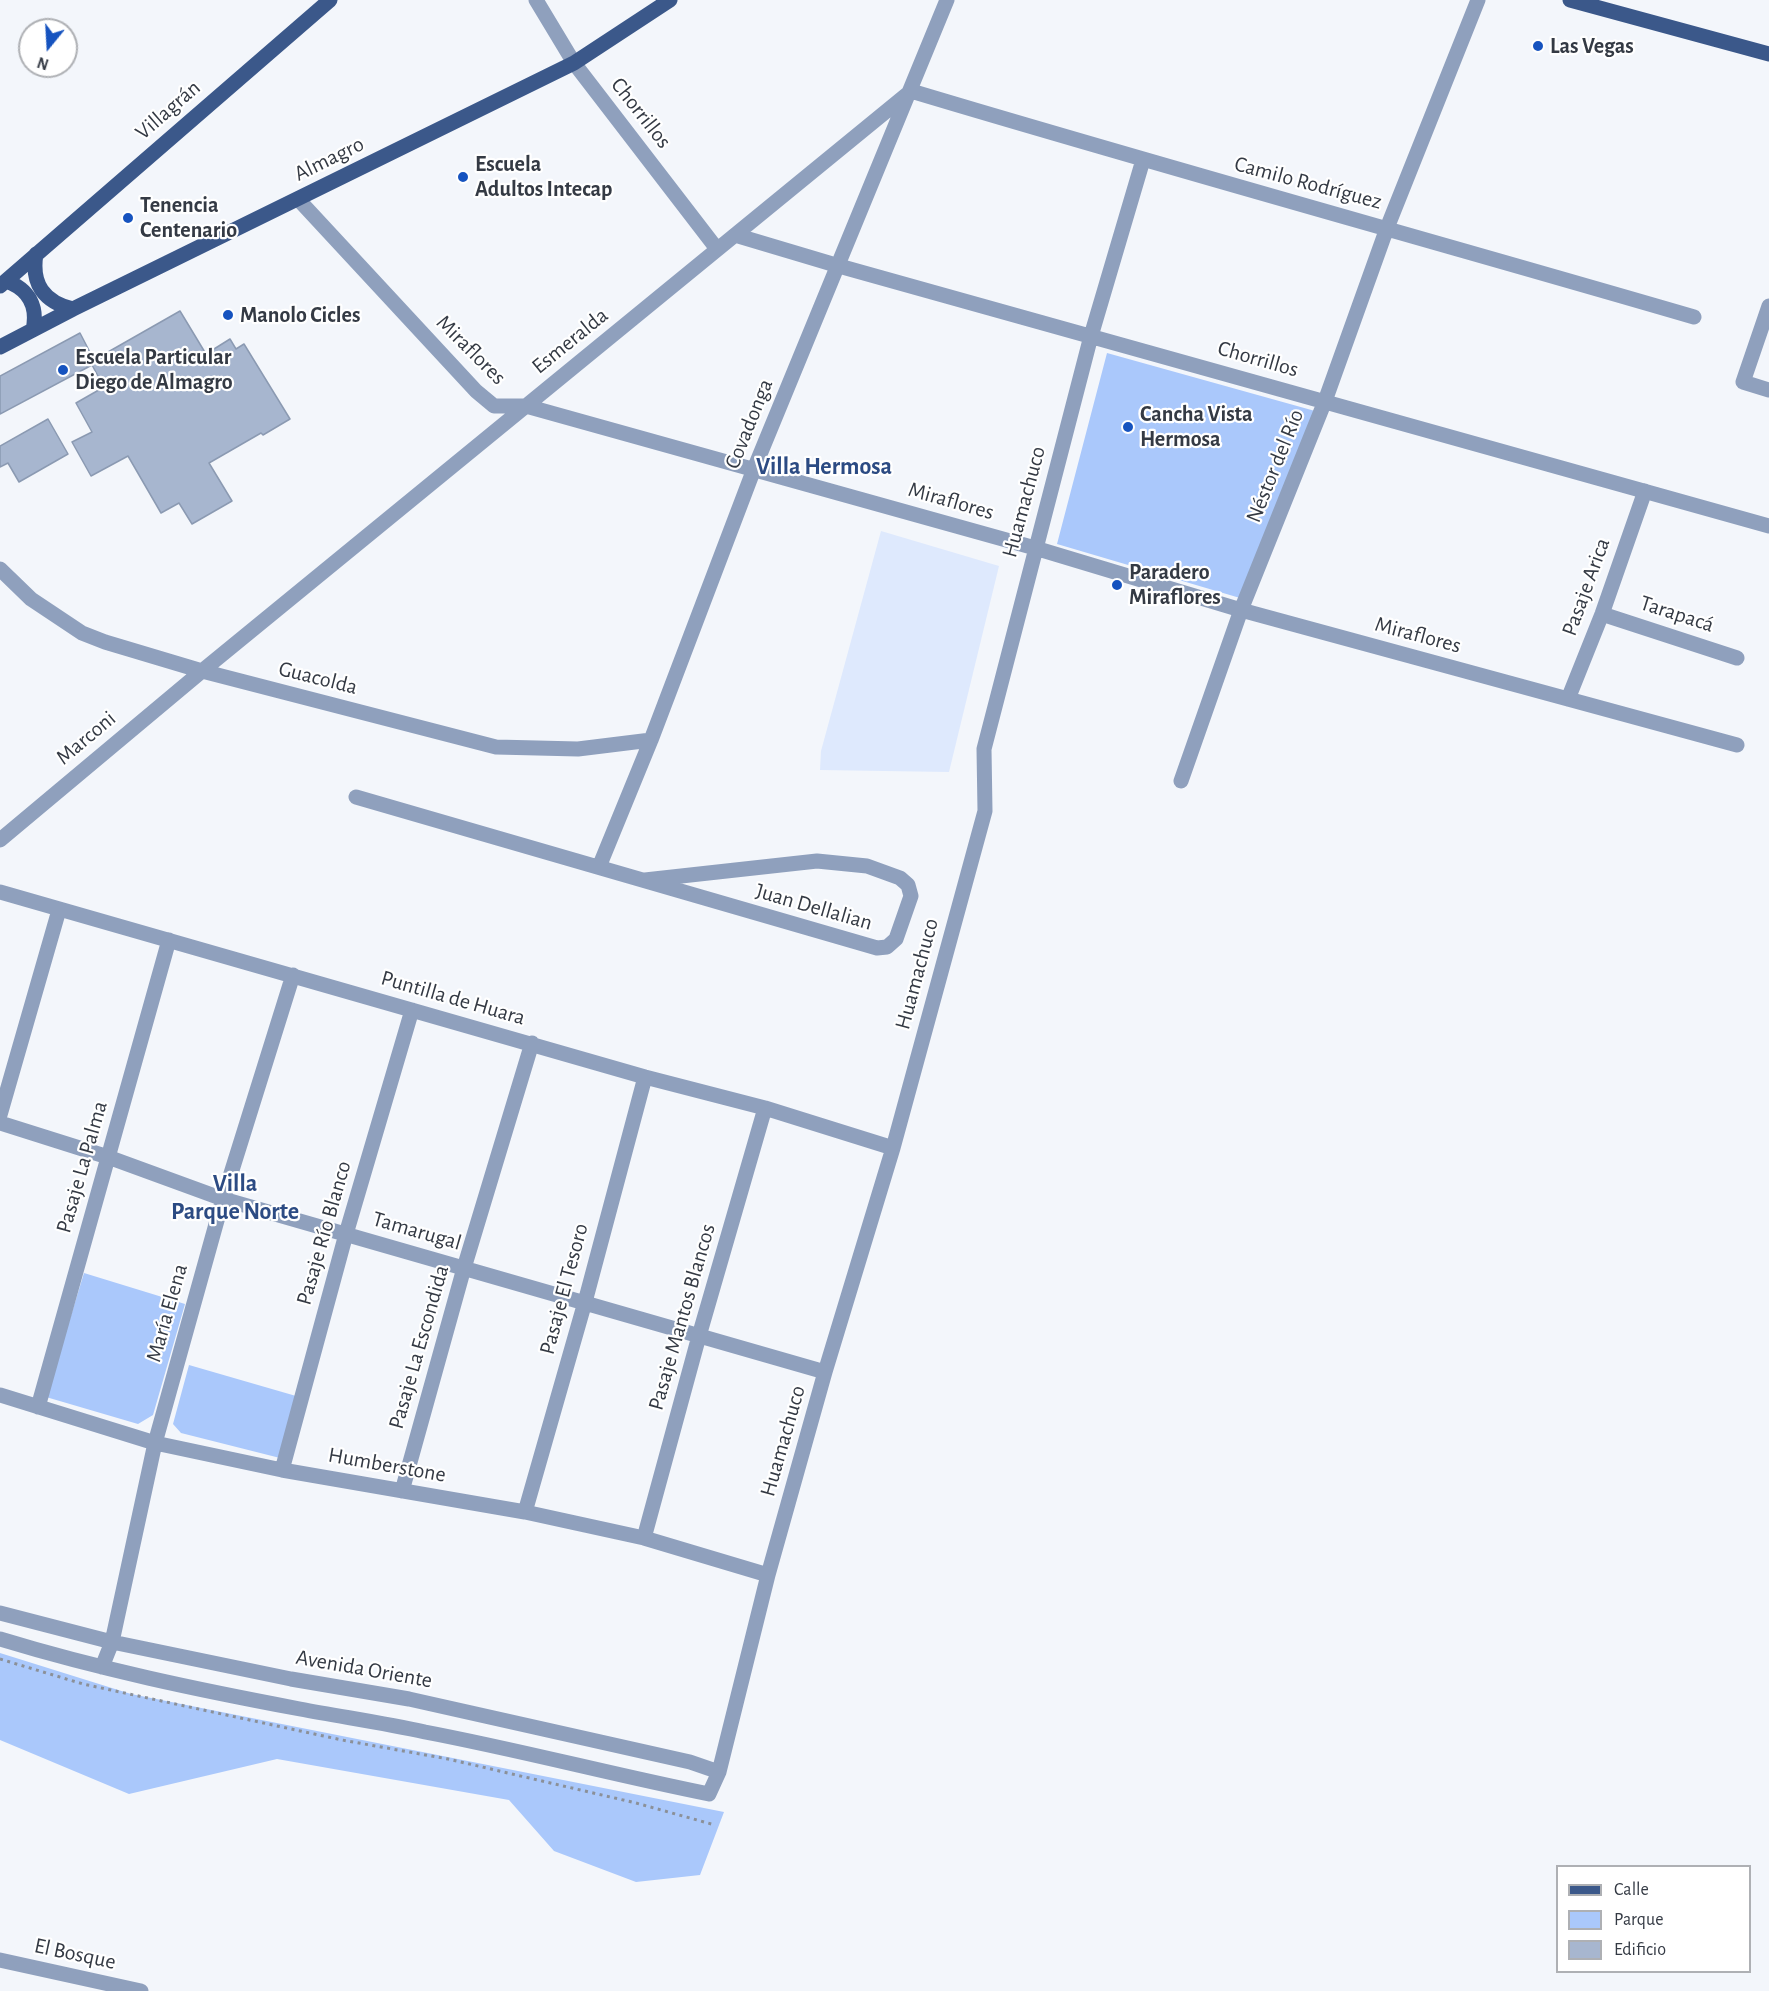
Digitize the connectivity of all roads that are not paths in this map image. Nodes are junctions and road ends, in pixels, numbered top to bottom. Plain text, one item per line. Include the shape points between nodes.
1 (330, 0) edge
2 (536, 0) edge
3 (670, 0) edge
4 (947, 0) edge
5 (1478, 0) edge
6 (1570, 0) edge
7 (1769, 54) edge
8 (574, 63) junction
9 (911, 91) junction
10 (1143, 160) junction
11 (298, 199) junction
12 (1387, 228) junction
13 (735, 234) junction
14 (717, 249) junction
15 (36, 254) junction
16 (839, 266) junction
17 (3, 284) edge
18 (1769, 306) edge
19 (73, 309) junction
20 (1694, 317) dead end
21 (33, 330) junction
22 (1090, 336) junction
23 (0, 347) edge
24 (1769, 390) edge
25 (1325, 401) junction
26 (526, 406) junction
27 (754, 469) junction
28 (1645, 491) junction
29 (1769, 526) edge
30 (1035, 548) junction
31 (0, 569) edge
32 (7, 587) edge
33 (1241, 610) junction
34 (1602, 614) junction
35 (1737, 658) dead end
36 (202, 671) junction
37 (1568, 699) junction
38 (651, 740) junction
39 (1737, 745) dead end
40 (1181, 781) dead end
41 (356, 797) dead end
42 (0, 840) edge
43 (599, 867) junction
44 (645, 880) junction
45 (0, 892) edge
46 (59, 910) junction
47 (169, 940) junction
48 (294, 975) junction
49 (412, 1010) junction
50 (532, 1043) junction
51 (645, 1077) junction
52 (765, 1108) junction
53 (0, 1115) edge
54 (0, 1123) edge
55 (893, 1148) junction
56 (108, 1157) junction
57 (223, 1198) junction
58 (346, 1234) junction
59 (464, 1268) junction
60 (585, 1302) junction
61 (699, 1336) junction
62 (825, 1372) junction
63 (0, 1395) edge
64 (38, 1407) junction
65 (155, 1443) junction
66 (282, 1470) junction
67 (402, 1491) junction
68 (525, 1512) junction
69 (644, 1538) junction
70 (768, 1575) junction
71 (0, 1613) edge
72 (0, 1639) edge
73 (112, 1642) junction
74 (102, 1667) junction
75 (719, 1772) junction
76 (0, 1960) edge
77 (141, 1991) edge

1 - 15 main road, Villagrán
2 - 8 street, Chorrillos
3 - 8 main road, Almagro
4 - 9 street, Covadonga
5 - 12 street, Néstor del Río
6 - 7 main road
8 - 11 main road, Almagro
8 - 14 street, Chorrillos
9 - 10 street, Camilo Rodríguez
9 - 13 street, Esmeralda
9 - 16 street, Covadonga
10 - 12 street, Camilo Rodríguez
10 - 22 street, Huamachuco
11 - 19 main road, Almagro
11 - 26 street, Miraflores via 476,391 494,406
12 - 20 street, Camilo Rodríguez
12 - 25 street, Néstor del Río
13 - 14 street, Esmeralda
13 - 16 street, Chorrillos
14 - 26 street, Esmeralda
15 - 17 main road, Villagrán
15 - 19 main road via 35,275 45,294
16 - 22 street, Chorrillos
16 - 27 street, Covadonga
17 - 21 main road via 22,289 32,303
18 - 24 street via 1743,382
19 - 21 main road, Almagro
21 - 23 main road, Almagro
22 - 25 street, Chorrillos
22 - 30 street, Huamachuco
25 - 28 street, Chorrillos
25 - 33 street, Néstor del Río
26 - 27 street, Miraflores
26 - 36 street, Esmeralda
27 - 30 street, Miraflores
27 - 38 street, Covadonga
28 - 29 street, Chorrillos
28 - 34 street, Pasaje Arica
30 - 33 street, Miraflores
30 - 55 street, Huamachuco via 984,749 985,811
31 - 32 street, Guacolda
32 - 36 street, Guacolda via 82,633
33 - 37 street, Miraflores
33 - 40 street, Néstor del Río
34 - 35 street, Tarapacá
34 - 37 street, Pasaje Arica
36 - 38 street, Guacolda via 496,747 578,748
36 - 42 street, Marconi
37 - 39 street, Miraflores
38 - 43 street, Covadonga
41 - 43 street, Juan Dellalian
43 - 44 street, Juan Dellalian
44 - 44 street, Juan Dellalian via 817,861 867,866 894,875 908,885 911,896 896,939 887,947 876,948
45 - 46 street, Puntilla de Huara
46 - 47 street, Puntilla de Huara
46 - 53 street
47 - 48 street, Puntilla de Huara
47 - 56 street, Pasaje La Palma
48 - 49 street, Puntilla de Huara
48 - 57 street, María Elena
49 - 50 street, Puntilla de Huara
49 - 58 street, Pasaje Río Blanco
50 - 51 street, Puntilla de Huara
50 - 59 street, Pasaje La Escondida
51 - 52 street, Puntilla de Huara
51 - 60 street, Pasaje El Tesoro
52 - 55 street, Puntilla de Huara
52 - 61 street, Pasaje Mantos Blancos
54 - 56 street, Tamarugal
55 - 62 street, Huamachuco
56 - 57 street, Tamarugal
56 - 64 street, Pasaje La Palma
57 - 58 street, Tamarugal
57 - 65 street, María Elena
58 - 59 street, Tamarugal
58 - 66 street, Pasaje Río Blanco
59 - 60 street, Tamarugal
59 - 67 street, Pasaje La Escondida
60 - 61 street, Tamarugal
60 - 68 street, Pasaje El Tesoro
61 - 62 street, Tamarugal
61 - 69 street, Pasaje Mantos Blancos
62 - 70 street, Huamachuco
63 - 64 street, Humberstone
64 - 65 street, Humberstone
65 - 66 street, Humberstone
65 - 73 street, María Elena
66 - 67 street, Humberstone
67 - 68 street, Humberstone
68 - 69 street, Humberstone
69 - 70 street, Humberstone
70 - 75 street, Huamachuco
71 - 73 street, Avenida Oriente
72 - 74 street
73 - 74 street, María Elena
73 - 75 street, Avenida Oriente via 419,1701 690,1762
74 - 75 street, Huamachuco via 709,1794
76 - 77 street, El Bosque

